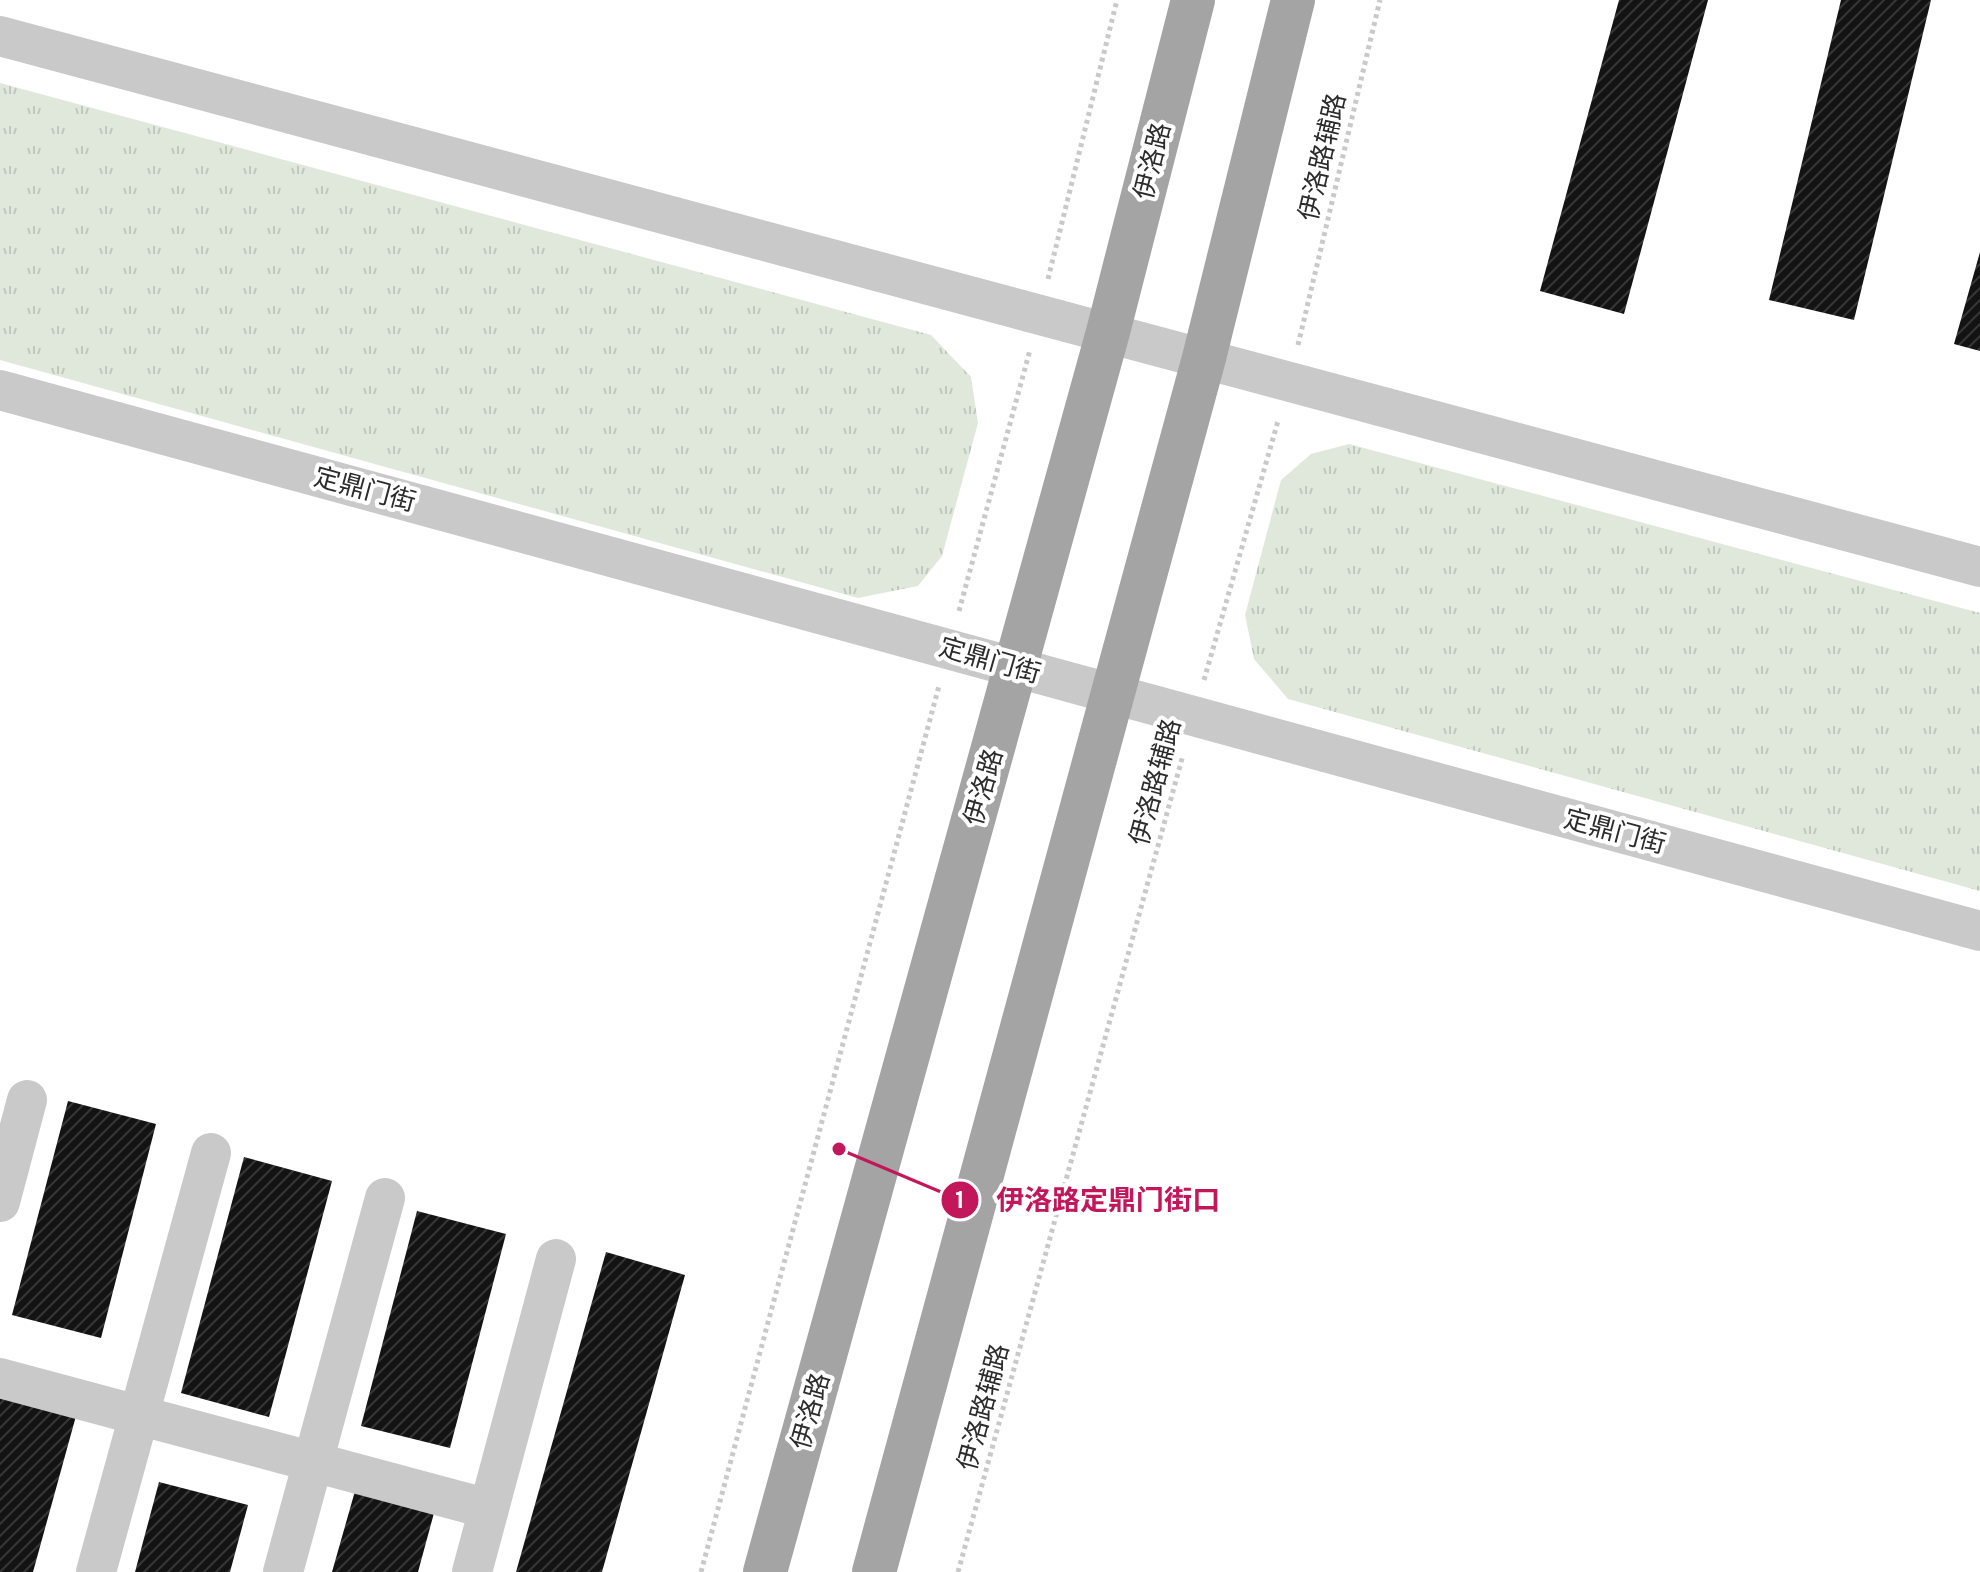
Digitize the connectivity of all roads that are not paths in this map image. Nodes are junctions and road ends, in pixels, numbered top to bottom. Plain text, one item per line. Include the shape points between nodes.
1 (1193, 0) edge
2 (1293, 0) edge
3 (0, 36) edge
4 (1108, 332) junction
5 (1204, 358) junction
6 (0, 390) edge
7 (1980, 567) edge
8 (1017, 667) junction
9 (1114, 695) junction
10 (1980, 931) edge
11 (27, 1100) dead end
12 (211, 1153) dead end
13 (385, 1198) dead end
14 (0, 1202) edge
15 (556, 1259) dead end
16 (0, 1378) edge
17 (139, 1415) junction
18 (313, 1462) junction
19 (489, 1509) junction
20 (96, 1572) edge
21 (283, 1572) edge
22 (472, 1572) edge
23 (765, 1572) edge
24 (874, 1572) edge

1 - 4 main road, 伊洛路
2 - 5 main road
3 - 4 street
4 - 5 street
4 - 8 main road, 伊洛路
5 - 7 street
5 - 9 main road
6 - 8 street, 定鼎门街
8 - 9 street, 定鼎门街
8 - 23 main road, 伊洛路
9 - 10 street, 定鼎门街
9 - 24 main road
11 - 14 street
12 - 17 street
13 - 18 street
15 - 19 street
16 - 17 street
17 - 18 street
17 - 20 street
18 - 19 street
18 - 21 street
19 - 22 street

